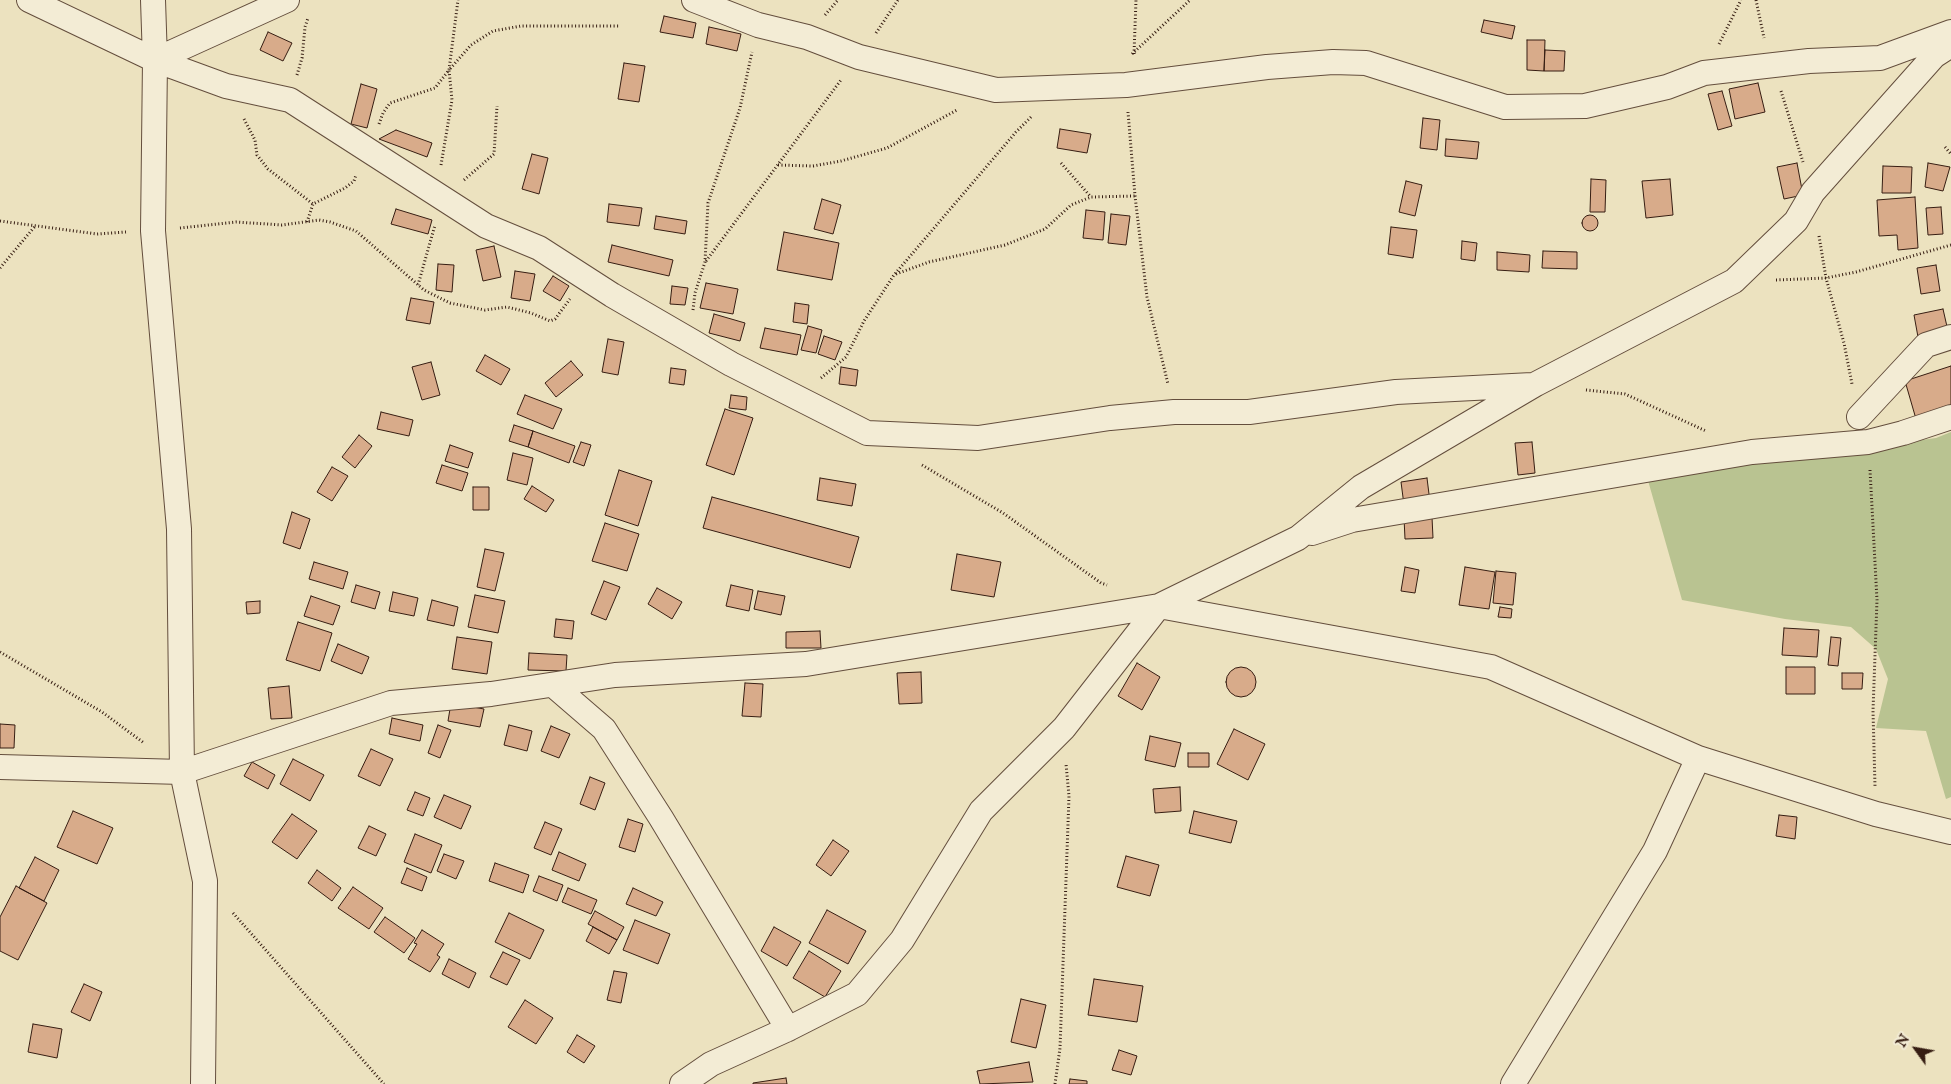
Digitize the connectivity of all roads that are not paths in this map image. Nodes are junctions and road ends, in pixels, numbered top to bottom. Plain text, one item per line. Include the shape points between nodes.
1 (29, 0) edge
2 (152, 0) edge
3 (287, 0) edge
4 (694, 0) edge
5 (1951, 32) edge
6 (1951, 45) edge
7 (155, 60) junction
8 (1951, 337) edge
9 (1536, 384) junction
10 (1859, 417) road end
11 (1951, 417) edge
12 (1298, 538) junction
13 (1159, 606) junction
14 (553, 685) junction
15 (1698, 758) junction
16 (0, 767) edge
17 (182, 772) junction
18 (1951, 832) edge
19 (788, 1029) junction
20 (203, 1084) edge
21 (682, 1084) edge
22 (1513, 1084) edge

1 - 7 street
2 - 7 street
3 - 7 street
4 - 5 street via 758,25 807,37 859,57 996,90 1126,85 1266,67 1366,63 1505,107 1585,106 1667,87 1704,73 1809,61 1880,58
6 - 9 street via 1934,56 1813,192 1796,222 1734,281
7 - 9 street via 226,86 290,100 486,226 538,248 731,364 867,433 978,438 1110,418 1174,412 1249,412 1396,392
7 - 17 street via 153,231 179,529
8 - 10 street via 1926,345
9 - 12 street via 1361,487
11 - 12 street via 1868,442 1752,452 1532,488 1352,520
12 - 13 street
13 - 14 street via 806,664 615,675
13 - 15 street via 1491,667
13 - 19 street via 1064,728 981,811 902,940 857,994
14 - 17 street via 391,703
14 - 19 street via 604,730
15 - 18 street via 1876,814
15 - 22 street via 1656,852
16 - 17 street
17 - 20 street via 205,881
19 - 21 street via 711,1064

